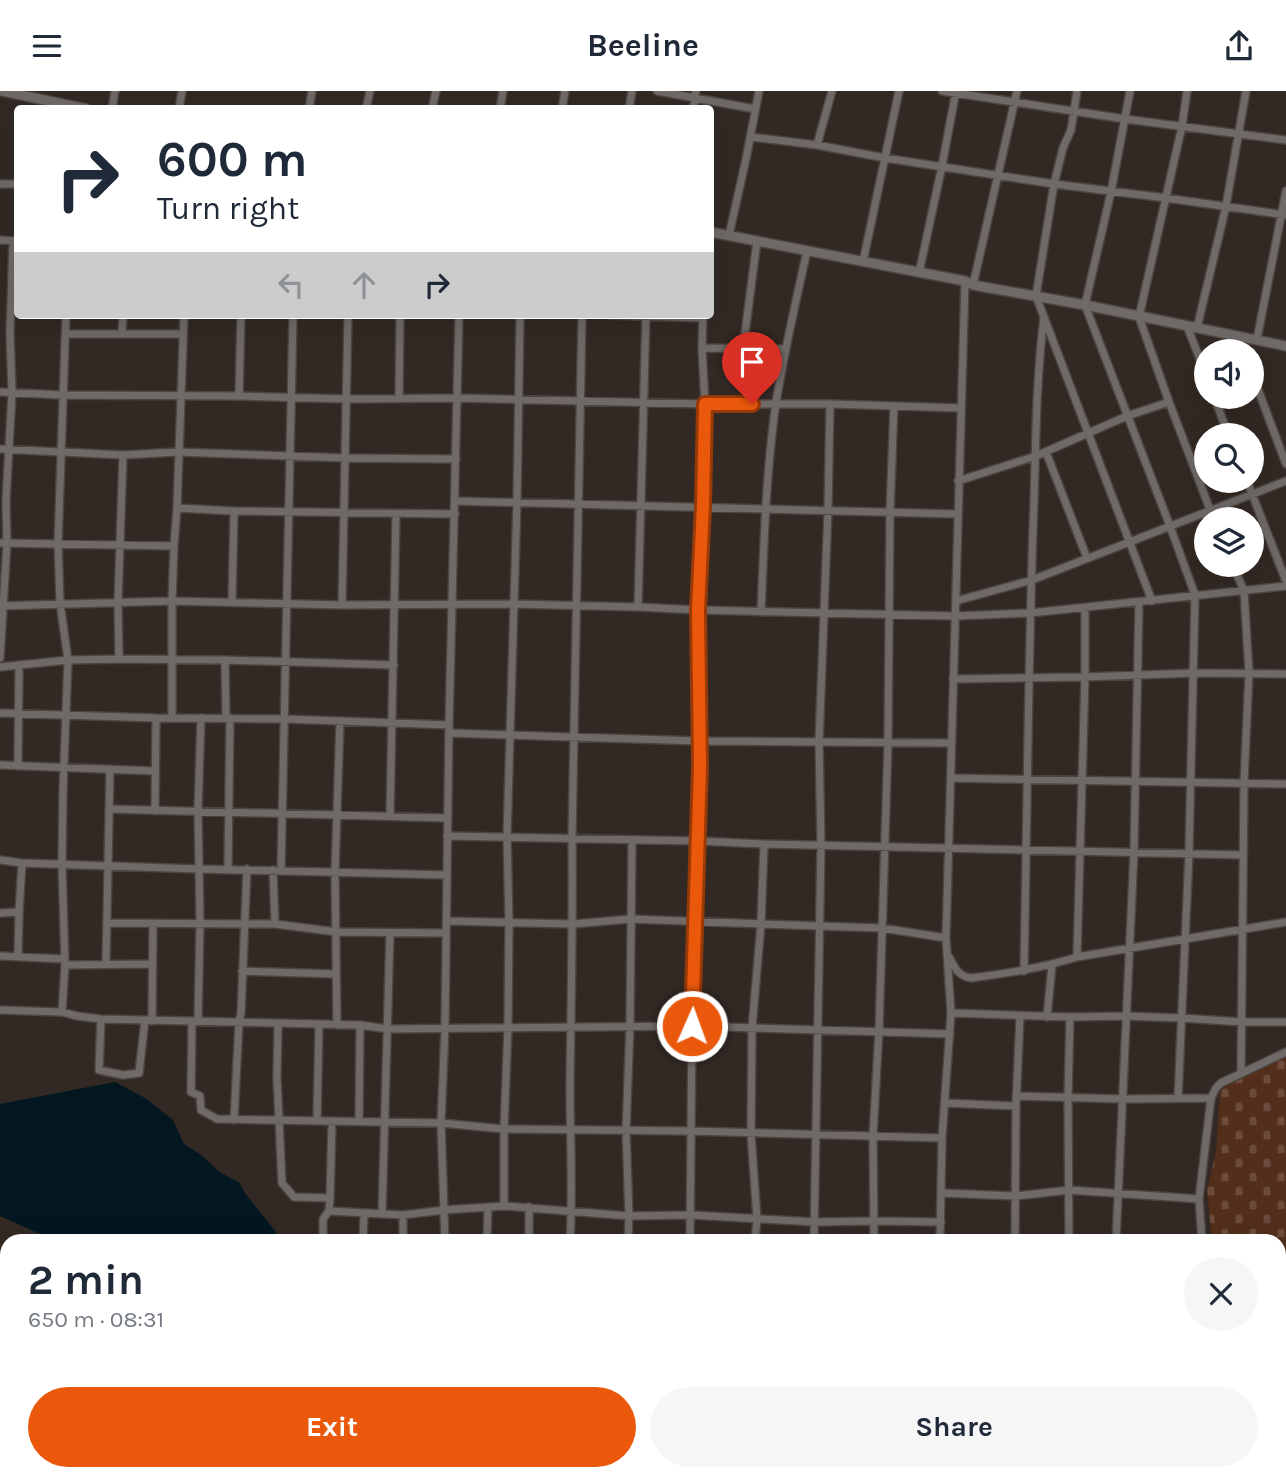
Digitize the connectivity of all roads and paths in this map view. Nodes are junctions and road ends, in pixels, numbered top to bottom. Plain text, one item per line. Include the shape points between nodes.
1 (2, 91) edge
2 (657, 91) edge
3 (759, 91) edge
4 (832, 91) edge
5 (899, 91) edge
6 (942, 91) edge
7 (1017, 91) edge
8 (1077, 91) edge
9 (1130, 91) edge
10 (1187, 91) edge
11 (1246, 91) edge
12 (956, 92) edge
13 (696, 95) edge
14 (48, 96) edge
15 (1015, 103) junction
16 (68, 105) edge
17 (755, 109) junction
18 (1075, 111) junction
19 (1125, 119) junction
20 (1182, 126) junction
21 (1239, 134) junction
22 (751, 137) junction
23 (1286, 140) edge
24 (817, 145) junction
25 (885, 158) junction
26 (942, 166) junction
27 (998, 175) junction
28 (1054, 184) junction
29 (1286, 191) edge
30 (1111, 192) junction
31 (1166, 198) junction
32 (1226, 206) junction
33 (1284, 215) edge
34 (714, 233) edge
35 (729, 235) junction
36 (757, 241) junction
37 (807, 251) junction
38 (14, 260) edge
39 (863, 262) junction
40 (919, 273) junction
41 (969, 283) junction
42 (1035, 296) junction
43 (1084, 305) junction
44 (1044, 317) junction
45 (1139, 317) junction
46 (66, 319) edge
47 (123, 319) edge
48 (184, 319) edge
49 (241, 319) edge
50 (293, 319) edge
51 (348, 319) edge
52 (400, 319) edge
53 (459, 319) edge
54 (520, 319) edge
55 (582, 319) edge
56 (646, 319) edge
57 (703, 319) edge
58 (1192, 327) junction
59 (0, 333) edge
60 (10, 334) junction
61 (66, 334) junction
62 (122, 334) junction
63 (183, 334) junction
64 (1238, 336) junction
65 (1196, 339) edge
66 (1239, 339) edge
67 (1257, 339) joint
68 (1264, 341) edge
69 (1286, 346) edge
70 (702, 348) junction
71 (743, 349) junction
72 (785, 349) junction
73 (0, 392) edge
74 (12, 393) junction
75 (62, 395) junction
76 (181, 395) junction
77 (239, 395) junction
78 (290, 397) junction
79 (399, 398) junction
80 (458, 398) junction
81 (346, 399) junction
82 (519, 399) junction
83 (582, 400) junction
84 (643, 401) junction
85 (1169, 402) junction
86 (705, 404) junction
87 (830, 404) junction
88 (776, 405) junction
89 (894, 406) junction
90 (1264, 406) edge
91 (960, 408) junction
92 (1127, 416) junction
93 (1088, 435) junction
94 (4, 449) edge
95 (60, 450) junction
96 (178, 452) junction
97 (1046, 452) junction
98 (124, 455) junction
99 (1036, 456) junction
100 (291, 457) junction
101 (346, 458) junction
102 (456, 459) junction
103 (1286, 464) edge
104 (958, 481) junction
105 (1286, 481) edge
106 (1252, 495) junction
107 (455, 501) junction
108 (517, 502) junction
109 (578, 504) junction
110 (642, 505) junction
111 (703, 506) junction
112 (1208, 507) edge
113 (1220, 507) edge
114 (177, 508) junction
115 (765, 509) junction
116 (828, 510) junction
117 (234, 511) junction
118 (890, 511) junction
119 (290, 512) junction
120 (345, 513) junction
121 (396, 514) junction
122 (454, 514) junction
123 (957, 514) junction
124 (1194, 517) edge
125 (1170, 526) junction
126 (1129, 542) junction
127 (4, 543) edge
128 (58, 543) junction
129 (120, 544) junction
130 (174, 545) junction
131 (1087, 558) junction
132 (1238, 577) edge
133 (1032, 580) junction
134 (1286, 581) edge
135 (1286, 586) edge
136 (1244, 591) junction
137 (1195, 595) junction
138 (172, 601) junction
139 (956, 601) junction
140 (1152, 601) junction
141 (118, 602) junction
142 (232, 602) junction
143 (1139, 602) junction
144 (60, 603) junction
145 (287, 603) junction
146 (452, 604) junction
147 (513, 604) junction
148 (342, 605) junction
149 (395, 605) junction
150 (1, 606) edge
151 (577, 606) junction
152 (638, 607) junction
153 (1085, 608) junction
154 (698, 610) junction
155 (761, 612) junction
156 (1030, 613) junction
157 (824, 614) junction
158 (890, 615) junction
159 (955, 616) junction
160 (0, 658) edge
161 (68, 660) junction
162 (119, 660) junction
163 (172, 660) junction
164 (225, 660) junction
165 (285, 662) junction
166 (19, 666) junction
167 (394, 666) junction
168 (0, 667) edge
169 (1194, 673) junction
170 (1249, 673) junction
171 (1286, 674) edge
172 (1139, 676) junction
173 (1085, 677) junction
174 (1030, 678) junction
175 (953, 679) junction
176 (0, 713) edge
177 (19, 713) junction
178 (66, 714) junction
179 (172, 717) junction
180 (156, 718) junction
181 (201, 718) junction
182 (228, 718) junction
183 (285, 719) junction
184 (340, 721) junction
185 (392, 723) junction
186 (449, 729) junction
187 (509, 734) junction
188 (575, 737) junction
189 (700, 741) junction
190 (819, 742) junction
191 (888, 743) junction
192 (951, 743) junction
193 (0, 765) edge
194 (18, 765) junction
195 (64, 767) junction
196 (110, 769) junction
197 (155, 771) junction
198 (951, 778) junction
199 (1028, 778) junction
200 (1082, 779) junction
201 (1135, 781) junction
202 (1191, 783) junction
203 (1244, 783) junction
204 (1286, 784) edge
205 (109, 809) junction
206 (155, 811) junction
207 (198, 811) junction
208 (229, 812) junction
209 (283, 813) junction
210 (337, 815) junction
211 (390, 816) junction
212 (447, 818) junction
213 (447, 836) junction
214 (506, 837) junction
215 (572, 838) junction
216 (632, 840) junction
217 (699, 841) junction
218 (764, 844) junction
219 (821, 845) junction
220 (885, 847) junction
221 (949, 847) junction
222 (1026, 850) junction
223 (1081, 851) junction
224 (1134, 852) junction
225 (1189, 853) junction
226 (1243, 855) junction
227 (0, 860) edge
228 (22, 863) junction
229 (62, 864) junction
230 (107, 866) junction
231 (199, 869) junction
232 (228, 869) junction
233 (247, 869) junction
234 (277, 870) junction
235 (335, 872) junction
236 (447, 875) junction
237 (19, 912) junction
238 (0, 913) edge
239 (631, 919) junction
240 (447, 921) junction
241 (509, 922) junction
242 (696, 922) junction
243 (1286, 922) edge
244 (107, 923) junction
245 (200, 923) junction
246 (245, 923) junction
247 (153, 924) junction
248 (275, 924) junction
249 (573, 924) junction
250 (761, 924) junction
251 (819, 926) junction
252 (882, 928) junction
253 (1242, 929) junction
254 (337, 932) junction
255 (390, 933) junction
256 (446, 933) junction
257 (946, 938) junction
258 (1185, 939) junction
259 (1129, 949) junction
260 (947, 953) junction
261 (0, 956) edge
262 (18, 957) junction
263 (1077, 957) junction
264 (64, 962) junction
265 (106, 963) junction
266 (152, 964) junction
267 (1052, 965) junction
268 (242, 971) junction
269 (1024, 971) junction
270 (336, 974) junction
271 (0, 1010) edge
272 (62, 1012) junction
273 (951, 1013) junction
274 (1020, 1016) junction
275 (1126, 1016) junction
276 (1046, 1017) junction
277 (1070, 1017) junction
278 (1181, 1018) junction
279 (101, 1019) junction
280 (148, 1021) junction
281 (195, 1021) junction
282 (1242, 1021) junction
283 (1286, 1022) edge
284 (239, 1023) junction
285 (278, 1024) junction
286 (319, 1025) junction
287 (337, 1025) junction
288 (360, 1025) junction
289 (630, 1026) junction
290 (692, 1026) junction
291 (508, 1027) junction
292 (570, 1027) junction
293 (444, 1028) junction
294 (752, 1028) junction
295 (388, 1029) junction
296 (818, 1029) junction
297 (879, 1030) junction
298 (950, 1034) junction
299 (1286, 1052) edge
300 (1241, 1073) junction
301 (1016, 1096) junction
302 (1068, 1098) junction
303 (1178, 1098) junction
304 (1211, 1098) junction
305 (1124, 1099) junction
306 (945, 1103) junction
307 (1016, 1106) junction
308 (234, 1120) junction
309 (278, 1121) junction
310 (317, 1121) junction
311 (332, 1121) junction
312 (359, 1122) junction
313 (385, 1122) junction
314 (440, 1123) junction
315 (504, 1129) junction
316 (570, 1130) junction
317 (626, 1131) junction
318 (691, 1131) junction
319 (751, 1134) junction
320 (815, 1135) junction
321 (873, 1136) junction
322 (942, 1138) junction
323 (1069, 1191) junction
324 (942, 1193) junction
325 (1118, 1194) junction
326 (1016, 1196) junction
327 (330, 1198) junction
328 (1199, 1199) junction
329 (504, 1206) junction
330 (488, 1207) junction
331 (529, 1207) junction
332 (444, 1210) junction
333 (329, 1211) junction
334 (571, 1212) junction
335 (364, 1213) junction
336 (382, 1214) junction
337 (403, 1215) junction
338 (691, 1215) junction
339 (629, 1216) junction
340 (757, 1219) junction
341 (874, 1221) junction
342 (815, 1222) junction
343 (941, 1222) junction
344 (323, 1234) edge
345 (363, 1234) edge
346 (403, 1234) edge
347 (445, 1234) edge
348 (487, 1234) edge
349 (529, 1234) edge
350 (570, 1234) edge
351 (628, 1234) edge
352 (690, 1234) edge
353 (756, 1234) edge
354 (814, 1234) edge
355 (874, 1234) edge
356 (940, 1234) edge
357 (1014, 1234) edge
358 (1069, 1234) edge
359 (1116, 1234) edge
360 (1202, 1234) edge

1 - 14 street
2 - 13 street
3 - 17 street
4 - 24 street
5 - 25 street
6 - 12 street
7 - 15 street
8 - 18 street
9 - 19 street
10 - 20 street
11 - 21 street
12 - 15 street
12 - 26 street
13 - 17 street
14 - 16 street
15 - 18 street
15 - 27 street
17 - 22 street
18 - 19 street
18 - 28 street
19 - 20 street
19 - 30 street
20 - 21 street
20 - 31 street
21 - 23 street
21 - 32 street
22 - 24 street
22 - 35 street
24 - 25 street
25 - 26 street
25 - 39 street
26 - 27 street
26 - 40 street
27 - 28 street
27 - 41 street
28 - 30 street
28 - 42 street
29 - 33 street
30 - 31 street
30 - 43 street
31 - 32 street
31 - 45 street
32 - 33 street
32 - 58 street
33 - 67 street
34 - 35 street
35 - 36 street
36 - 37 street
36 - 71 street
37 - 39 street
37 - 72 street
38 - 60 street
39 - 40 street
40 - 41 street
41 - 42 street
41 - 91 street
42 - 43 street
42 - 44 street
43 - 45 street
43 - 92 street
44 - 93 street
44 - 99 street
45 - 58 street
45 - 85 street
46 - 61 street
47 - 62 street
48 - 63 street
49 - 77 street
50 - 78 street
51 - 81 street
52 - 79 street
53 - 80 street
54 - 82 street
55 - 83 street
56 - 84 street
57 - 70 street
58 - 64 street
58 - 65 street
59 - 60 street
60 - 74 street
61 - 62 street
61 - 75 street
62 - 63 street
63 - 76 street
64 - 66 street
64 - 67 street
68 - 69 street
70 - 71 street
70 - 86 street
71 - 72 street
72 - 88 street
73 - 74 street
74 - 75 street
74 - 94 street
75 - 76 street
75 - 95 street
76 - 77 street
76 - 96 street
77 - 78 street
78 - 81 street
78 - 100 street
79 - 80 street
79 - 81 street
80 - 82 street
80 - 102 street
81 - 101 street
82 - 83 street
82 - 108 street
83 - 84 street
83 - 109 street
84 - 86 street
84 - 110 street
85 - 92 street
85 - 112 street
86 - 88 street
86 - 111 street
87 - 88 street
87 - 89 street
87 - 116 street
88 - 115 street
89 - 91 street
89 - 118 street
90 - 103 street
91 - 104 street
92 - 93 street
92 - 125 street
93 - 97 street
93 - 126 street
94 - 95 street
94 - 127 street
95 - 98 street
95 - 128 street
96 - 98 street
96 - 100 street
96 - 114 street
97 - 99 street
97 - 131 street
98 - 129 street
99 - 104 street
99 - 133 street
100 - 101 street
100 - 119 street
101 - 102 street
101 - 120 street
102 - 107 street
104 - 123 street
105 - 106 street
106 - 113 street
106 - 134 street
107 - 108 street
107 - 122 street
108 - 109 street
108 - 147 street
109 - 110 street
109 - 151 street
110 - 111 street
110 - 152 street
111 - 115 street
111 - 154 street
114 - 117 street
114 - 130 street
115 - 116 street
115 - 155 street
116 - 118 street
116 - 157 street
117 - 119 street
117 - 142 street
118 - 123 street
118 - 158 street
119 - 120 street
119 - 145 street
120 - 121 street
120 - 148 street
121 - 122 street
121 - 149 street
122 - 146 street
123 - 139 street
124 - 125 street
125 - 126 street
125 - 137 street
126 - 131 street
126 - 140 street
127 - 128 street
127 - 150 street
128 - 129 street
128 - 144 street
129 - 130 street
129 - 141 street
130 - 138 street
131 - 133 street
132 - 136 street
133 - 139 street
133 - 156 street
135 - 136 street
136 - 137 street
136 - 170 street
137 - 140 street
137 - 169 street
138 - 141 street
138 - 142 street
138 - 163 street
139 - 159 street
140 - 143 street
141 - 144 street
141 - 162 street
142 - 145 street
143 - 153 street
143 - 172 street
144 - 150 street
144 - 161 street
145 - 148 street
145 - 165 street
146 - 147 street
146 - 149 street
146 - 186 street
147 - 151 street
147 - 187 street
148 - 149 street
149 - 167 street
150 - 160 street
151 - 152 street
151 - 188 street
152 - 154 street
153 - 156 street
153 - 173 street
154 - 155 street
154 - 189 street
155 - 157 street
156 - 159 street
156 - 174 street
157 - 158 street
157 - 190 street
158 - 159 street
158 - 191 street
159 - 175 street
161 - 162 street
161 - 166 street
161 - 178 street
162 - 163 street
163 - 164 street
163 - 179 street
164 - 165 street
164 - 182 street
165 - 167 street
165 - 183 street
166 - 168 street
166 - 177 street
167 - 185 street
169 - 170 street
169 - 172 street
169 - 202 street
170 - 171 street
170 - 203 street
172 - 173 street
172 - 201 street
173 - 174 street
173 - 200 street
174 - 175 street
174 - 199 street
175 - 192 street
176 - 177 street
177 - 178 street
177 - 194 street
178 - 180 street
178 - 195 street
179 - 180 street
179 - 181 street
180 - 197 street
181 - 182 street
181 - 207 street
182 - 183 street
182 - 208 street
183 - 184 street
183 - 209 street
184 - 185 street
184 - 210 street
185 - 186 street
185 - 211 street
186 - 187 street
186 - 212 street
187 - 188 street
187 - 214 street
188 - 189 street
188 - 215 street
189 - 190 street
189 - 217 street
190 - 191 street
190 - 219 street
191 - 192 street
191 - 220 street
192 - 198 street
193 - 194 street
194 - 195 street
195 - 196 street
195 - 229 street
196 - 197 street
196 - 205 street
197 - 206 street
198 - 199 street
198 - 221 street
199 - 200 street
199 - 222 street
200 - 201 street
200 - 223 street
201 - 202 street
201 - 224 street
202 - 203 street
202 - 225 street
203 - 204 street
203 - 226 street
205 - 206 street
205 - 230 street
206 - 207 street
207 - 208 street
207 - 231 street
208 - 209 street
208 - 232 street
209 - 210 street
209 - 234 street
210 - 211 street
210 - 235 street
211 - 212 street
212 - 213 street
213 - 214 street
213 - 236 street
214 - 215 street
214 - 241 street
215 - 216 street
215 - 249 street
216 - 217 street
216 - 239 street
217 - 218 street
217 - 242 street
218 - 219 street
218 - 250 street
219 - 220 street
219 - 251 street
220 - 221 street
220 - 252 street
221 - 222 street
221 - 257 street
222 - 223 street
222 - 269 street
223 - 224 street
223 - 263 street
224 - 225 street
224 - 259 street
225 - 226 street
225 - 258 street
226 - 253 street
227 - 228 street
228 - 229 street
228 - 237 street
229 - 230 street
229 - 264 street
230 - 231 street
230 - 244 street
231 - 232 street
231 - 245 street
232 - 233 street
233 - 234 street
233 - 246 street
234 - 235 street
234 - 248 street
235 - 236 street
235 - 254 street
236 - 240 street
237 - 238 street
237 - 262 street
239 - 242 street
239 - 249 street
239 - 289 street
240 - 241 street
240 - 256 street
241 - 249 street
241 - 291 street
242 - 250 street
242 - 290 street
243 - 253 street
244 - 247 street
244 - 265 street
245 - 246 street
245 - 247 street
245 - 281 street
246 - 248 street
246 - 268 street
247 - 266 street
248 - 254 street
249 - 292 street
250 - 251 street
250 - 294 street
251 - 252 street
251 - 296 street
252 - 257 street
252 - 297 street
253 - 258 street
253 - 282 street
254 - 255 street
254 - 270 street
255 - 256 street
255 - 295 street
256 - 293 street
257 - 260 street
258 - 259 street
258 - 278 street
259 - 263 street
259 - 275 street
260 - 269 street via 964,977
260 - 273 street
261 - 262 street
262 - 264 street
263 - 267 street
264 - 265 street
264 - 272 street
265 - 266 street
266 - 280 street
267 - 269 street
267 - 276 street
268 - 270 street
268 - 284 street
270 - 287 street
271 - 272 street
272 - 279 street
273 - 274 street
273 - 298 street
274 - 276 street
274 - 301 street
275 - 277 street
275 - 278 street
275 - 305 street
276 - 277 street
277 - 302 street
278 - 282 street
278 - 303 street
279 - 280 street
279 - 280 street via 99,1070 123,1076 139,1073
280 - 281 street
281 - 284 street
281 - 308 street via 191,1092 200,1095 201,1110 217,1119
282 - 283 street
282 - 300 street
284 - 285 street
284 - 308 street
285 - 286 street
285 - 309 street
286 - 287 street
286 - 310 street
287 - 288 street
288 - 295 street
288 - 312 street
289 - 290 street
289 - 292 street
289 - 317 street
290 - 294 street
290 - 318 street
291 - 292 street
291 - 293 street
291 - 315 street
292 - 316 street
293 - 295 street
293 - 314 street
294 - 296 street
294 - 319 street
295 - 313 street
296 - 297 street
296 - 320 street
297 - 298 street
297 - 321 street
298 - 306 street
299 - 300 street
300 - 304 street via 1216,1087
301 - 302 street
301 - 307 street
302 - 305 street
302 - 323 street
303 - 304 street
303 - 305 street
304 - 328 street
305 - 325 street
306 - 307 street
306 - 322 street
307 - 326 street
308 - 309 street
309 - 310 street
309 - 327 street via 282,1183 293,1197
310 - 311 street
311 - 312 street
311 - 327 street
312 - 313 street
313 - 314 street
313 - 336 street
314 - 315 street
314 - 332 street
315 - 316 street
315 - 329 street
316 - 317 street
316 - 334 street
317 - 318 street
317 - 339 street
318 - 319 street
318 - 338 street
319 - 320 street
319 - 340 street
320 - 321 street
320 - 342 street
321 - 322 street
321 - 341 street
322 - 324 street
323 - 325 street
323 - 326 street
323 - 358 street
324 - 326 street
324 - 343 street
325 - 328 street
325 - 359 street
326 - 357 street
327 - 333 street
328 - 360 street
329 - 330 street
329 - 331 street
330 - 332 street
330 - 348 street
331 - 334 street
331 - 349 street
332 - 337 street
332 - 347 street
333 - 335 street
333 - 344 street via 323,1219
334 - 339 street
334 - 350 street
335 - 336 street
335 - 345 street
336 - 337 street
337 - 346 street
338 - 339 street
338 - 340 street
338 - 352 street
339 - 351 street
340 - 342 street
340 - 353 street
341 - 342 street
341 - 343 street
341 - 355 street
342 - 354 street
343 - 356 street

